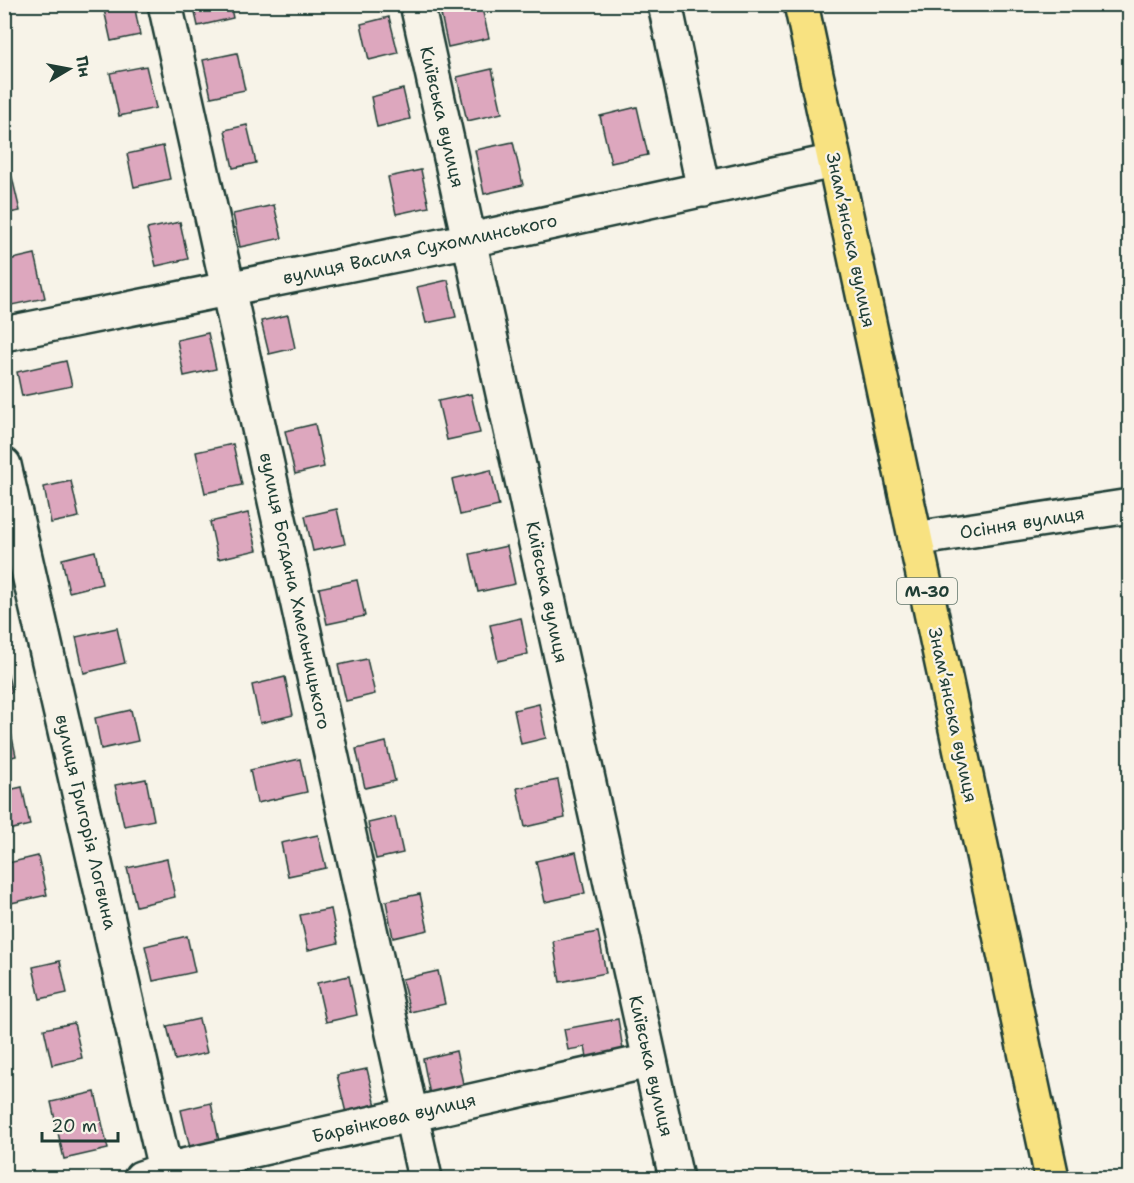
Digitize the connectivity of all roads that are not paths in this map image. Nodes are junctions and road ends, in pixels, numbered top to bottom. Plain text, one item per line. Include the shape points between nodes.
1 (165, 4) edge
2 (417, 4) edge
3 (664, 4) edge
4 (801, 4) edge
5 (834, 161) junction
6 (704, 190) junction
7 (470, 240) junction
8 (228, 288) junction
9 (4, 334) edge
10 (4, 465) edge
11 (1130, 506) edge
12 (915, 539) junction
13 (649, 1061) junction
14 (410, 1114) junction
15 (157, 1176) edge
16 (425, 1179) edge
17 (676, 1179) edge
18 (1052, 1179) edge

1 - 8 street, вулиця Богдана Хмельницького
2 - 7 street, Київська вулиця
3 - 6 street
4 - 5 highway, Знамʼянська вулиця / М-30
5 - 6 street, вулиця Василя Сухомлинського
5 - 12 highway, Знамʼянська вулиця / М-30
6 - 7 street, вулиця Василя Сухомлинського
7 - 8 street, вулиця Василя Сухомлинського
7 - 13 street, Київська вулиця
8 - 9 street, вулиця Василя Сухомлинського
8 - 14 street, вулиця Богдана Хмельницького
10 - 15 street, вулиця Григорія Логвина
11 - 12 street, Осіння вулиця
12 - 18 highway, Знамʼянська вулиця / М-30
13 - 14 street, Барвінкова вулиця
13 - 17 street, Київська вулиця
14 - 15 street, Барвінкова вулиця
14 - 16 street, вулиця Богдана Хмельницького

